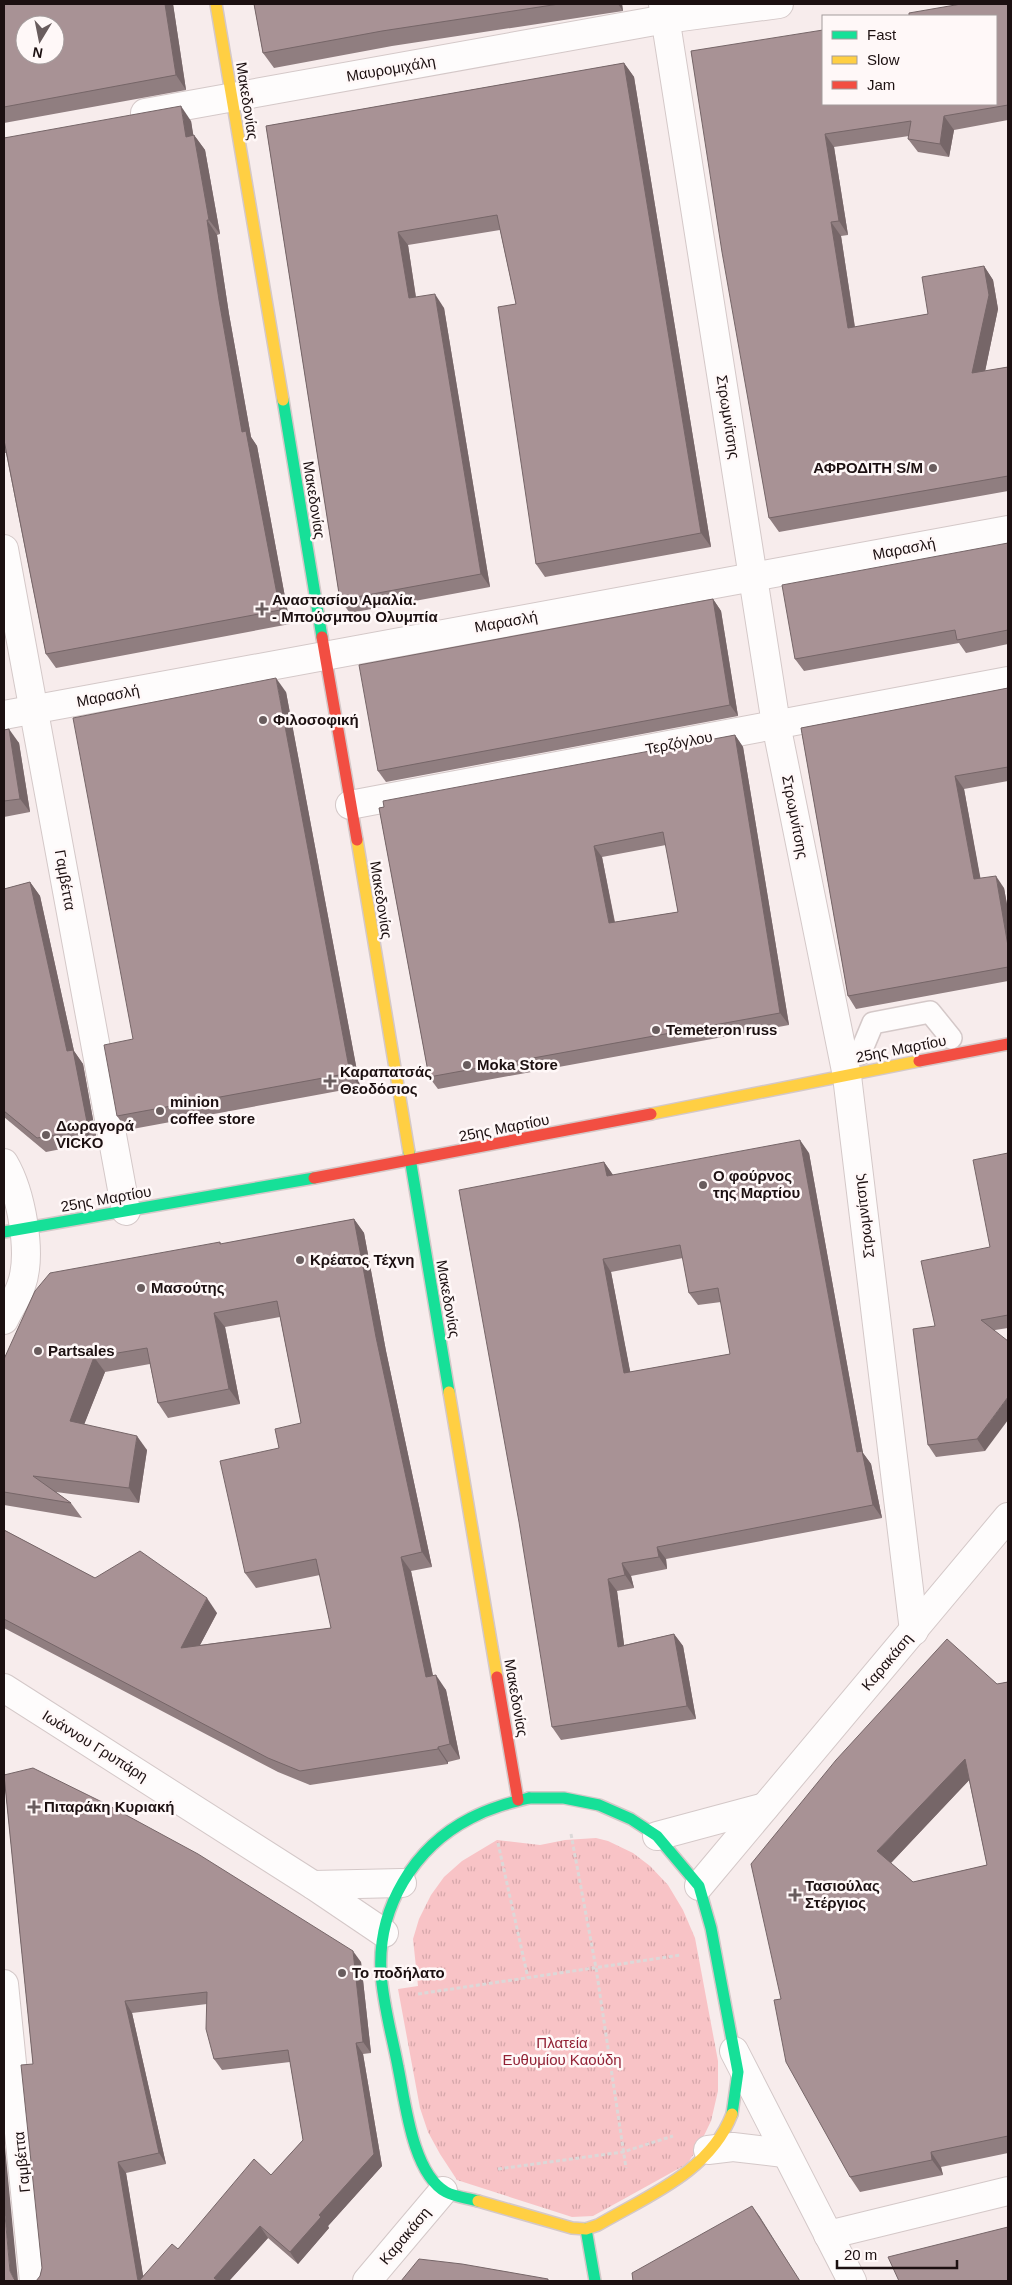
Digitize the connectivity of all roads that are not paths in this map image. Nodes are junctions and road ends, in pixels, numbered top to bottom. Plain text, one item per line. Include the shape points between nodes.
1 (216, 4) edge
2 (779, 4) edge
3 (664, 11) edge
4 (232, 98) junction
5 (118, 118) edge
6 (1008, 530) edge
7 (4, 549) edge
8 (753, 577) junction
9 (325, 656) junction
10 (1008, 681) edge
11 (34, 710) junction
12 (4, 716) edge
13 (776, 724) junction
14 (350, 805) junction
15 (951, 1038) dead end
16 (1008, 1044) edge
17 (854, 1065) junction
18 (409, 1162) junction
19 (4, 1163) edge
20 (126, 1211) junction
21 (14, 1230) edge
22 (4, 1320) edge
23 (1008, 1517) edge
24 (914, 1632) junction
25 (4, 1688) edge
26 (518, 1800) junction
27 (765, 1807) junction
28 (657, 1836) junction
29 (402, 1883) junction
30 (313, 1884) junction
31 (699, 1886) junction
32 (384, 1933) junction
33 (4, 1984) edge
34 (734, 2051) junction
35 (708, 2150) junction
36 (784, 2153) junction
37 (443, 2191) junction
38 (1008, 2191) edge
39 (586, 2229) junction
40 (828, 2235) junction
41 (34, 2281) edge
42 (367, 2281) edge
43 (595, 2281) edge
44 (852, 2281) edge

1 - 4 street, Μακεδονίας
2 - 3 street, Μαυρομιχάλη
3 - 4 street, Μαυρομιχάλη
3 - 8 street, Στρωμνίτσης
4 - 5 street, Μαυρομιχάλη
4 - 9 street, Μακεδονίας
6 - 8 street, Μαρασλή
7 - 11 street, Γαμβέττα
8 - 9 street, Μαρασλή
8 - 13 street, Στρωμνίτσης
9 - 11 street, Μαρασλή
9 - 14 street, Μακεδονίας
10 - 13 street, Τερζόγλου
11 - 12 street, Μαρασλή
11 - 20 street, Γαμβέττα
13 - 14 street, Τερζόγλου
13 - 17 street, Στρωμνίτσης
14 - 18 street, Μακεδονίας
15 - 17 lane via 930,1012 874,1023
16 - 17 street, 25ης Μαρτίου
17 - 18 street, 25ης Μαρτίου
17 - 24 street, Στρωμνίτσης
18 - 20 street, 25ης Μαρτίου
18 - 26 street, Μακεδονίας
19 - 21 street via 16,1186
20 - 21 street, 25ης Μαρτίου
21 - 22 street via 26,1249 22,1285
23 - 24 street, Καρακάση
24 - 27 street, Καρακάση
25 - 30 street, Ιωάννου Γρυπάρη
26 - 28 street via 564,1798 598,1805 631,1819
26 - 29 street via 490,1808 455,1825 434,1842
27 - 28 street
27 - 31 street, Καρακάση
28 - 31 street
29 - 30 street
29 - 32 street
30 - 32 street, Ιωάννου Γρυπάρη
31 - 34 street via 711,1928
32 - 37 street via 381,1959 386,1998 411,2133 421,2158
33 - 41 street, Γαμβέττα
34 - 35 street via 738,2072 734,2105 730,2119
34 - 36 street
35 - 36 street via 733,2147
35 - 39 street via 690,2171 598,2226
36 - 40 street
37 - 39 street via 572,2228
37 - 42 street, Καρακάση
38 - 40 street
39 - 43 street
40 - 44 street

